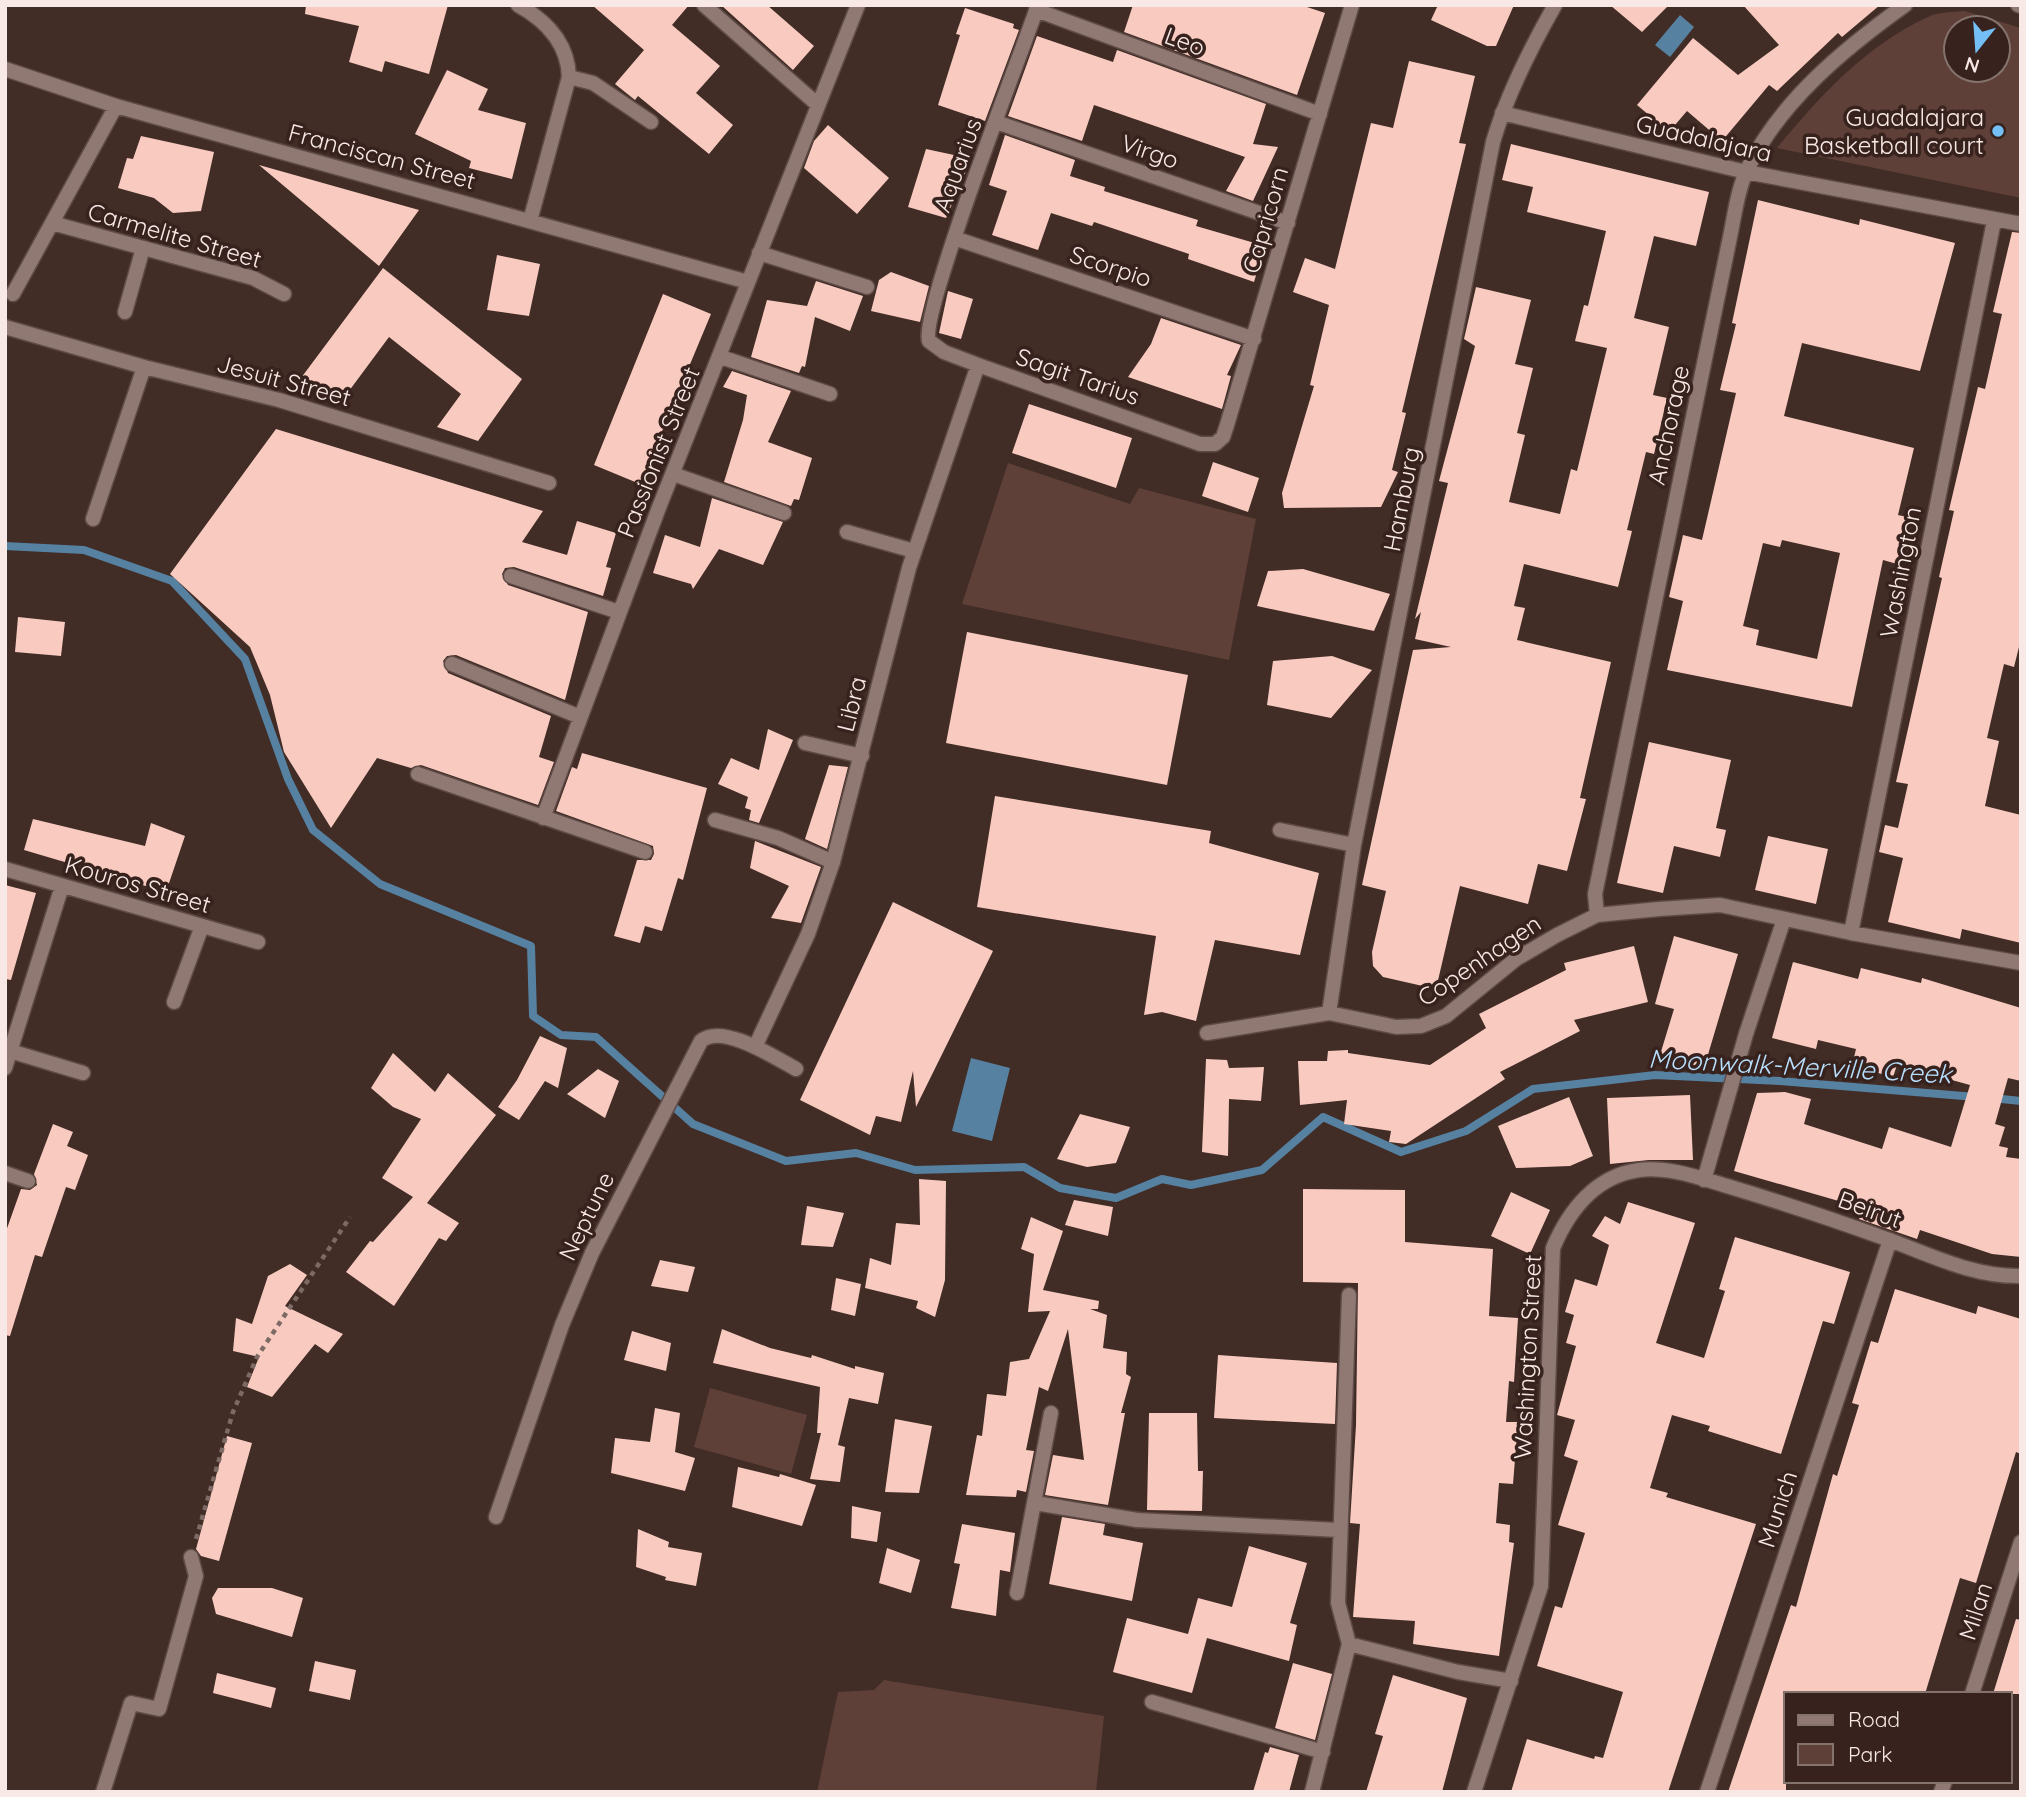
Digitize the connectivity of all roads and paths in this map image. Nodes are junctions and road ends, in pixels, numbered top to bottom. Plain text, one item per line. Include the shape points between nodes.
1 (518, 5) edge
2 (704, 5) edge
3 (858, 5) edge
4 (1352, 5) edge
5 (1555, 5) edge
6 (1905, 5) edge
7 (1037, 8) edge
8 (5, 69) edge
9 (569, 77) junction
10 (818, 104) junction
11 (116, 106) junction
12 (1502, 113) junction
13 (1320, 114) junction
14 (650, 122) dead end
15 (996, 122) junction
16 (1746, 172) junction
17 (530, 221) junction
18 (1994, 221) junction
19 (51, 223) junction
20 (1288, 223) junction
21 (2021, 224) edge
22 (954, 238) junction
23 (143, 248) junction
24 (759, 253) junction
25 (748, 282) junction
26 (867, 287) dead end
27 (13, 294) dead end
28 (284, 294) dead end
29 (125, 312) dead end
30 (5, 327) edge
31 (1254, 340) junction
32 (929, 341) joint
33 (721, 357) junction
34 (978, 365) junction
35 (144, 367) junction
36 (830, 394) dead end
37 (1215, 444) joint
38 (673, 474) junction
39 (549, 483) dead end
40 (784, 513) dead end
41 (93, 519) dead end
42 (847, 532) dead end
43 (914, 551) junction
44 (511, 576) dead end
45 (620, 612) junction
46 (452, 664) dead end
47 (580, 717) junction
48 (805, 743) dead end
49 (862, 755) junction
50 (418, 774) dead end
51 (543, 818) junction
52 (715, 820) dead end
53 (1280, 830) dead end
54 (1354, 845) junction
55 (645, 852) dead end
56 (833, 862) junction
57 (5, 869) edge
58 (62, 886) junction
59 (1597, 915) junction
60 (1784, 919) junction
61 (202, 926) junction
62 (1851, 933) junction
63 (258, 942) dead end
64 (2021, 963) edge
65 (174, 1002) dead end
66 (1329, 1013) junction
67 (1207, 1033) dead end
68 (755, 1047) junction
69 (10, 1051) junction
70 (5, 1068) edge
71 (796, 1069) dead end
72 (83, 1073) dead end
73 (5, 1173) edge
74 (1704, 1180) junction
75 (28, 1181) dead end
76 (350, 1217) dead end
77 (1890, 1240) junction
78 (2021, 1276) edge
79 (1349, 1296) dead end
80 (1051, 1413) dead end
81 (1035, 1503) junction
82 (496, 1517) dead end
83 (1339, 1530) junction
84 (2021, 1542) edge
85 (191, 1557) joint
86 (1017, 1593) dead end
87 (1349, 1644) junction
88 (1511, 1681) junction
89 (1973, 1692) edge
90 (1152, 1702) dead end
91 (1322, 1752) junction
92 (103, 1792) edge
93 (1312, 1792) edge
94 (1474, 1792) edge
95 (1707, 1792) edge

1 - 9 street via 560,41
2 - 10 street
3 - 10 street, Passionist Street
4 - 13 street, Capricorn
5 - 12 street, Hamburg
6 - 16 street, Anchorage via 1850,47 1801,95 1768,132
7 - 13 street, Leo
7 - 15 street, Aquarius
8 - 11 street, Franciscan Street
9 - 14 street via 593,83
9 - 17 street
10 - 24 street, Passionist Street
11 - 17 street, Franciscan Street
11 - 19 street, Carmelite Street
12 - 16 street, Guadalajara
12 - 54 street, Hamburg
13 - 20 street, Capricorn
15 - 20 street, Virgo
15 - 22 street, Aquarius
16 - 18 street, Guadalajara
16 - 59 street, Anchorage via 1595,894
17 - 25 street, Franciscan Street
18 - 21 street, Guadalajara
18 - 62 street, Washington
19 - 23 street, Carmelite Street
19 - 27 street, Carmelite Street
20 - 31 street, Capricorn
22 - 31 street, Scorpio
22 - 32 street, Aquarius via 928,324
23 - 28 street, Carmelite Street via 253,278
23 - 29 street
24 - 25 street, Passionist Street
24 - 26 street
25 - 33 street, Passionist Street
30 - 35 street, Jesuit Street
31 - 37 street, Capricorn via 1223,437
32 - 34 street, Sagit Tarius
33 - 36 street
33 - 38 street, Passionist Street
34 - 37 street, Sagit Tarius via 1200,444
34 - 43 street, Libra
35 - 39 street, Jesuit Street via 279,400
35 - 41 street
38 - 40 street
38 - 45 street, Passionist Street
42 - 43 street
43 - 49 street, Libra
44 - 45 street
45 - 47 street, Passionist Street
46 - 47 street
47 - 51 street, Passionist Street
48 - 49 street
49 - 56 street, Libra
50 - 51 street
51 - 55 street
52 - 56 street via 778,838
53 - 54 street
54 - 66 street, Hamburg
56 - 68 street, Libra via 808,934
57 - 58 street, Kouros Street
58 - 61 street, Kouros Street
58 - 69 street
59 - 60 street, Copenhagen via 1720,905
59 - 66 street, Copenhagen via 1516,960 1446,1016 1421,1026 1396,1027
60 - 62 street, Copenhagen
60 - 74 street
61 - 63 street, Kouros Street
61 - 65 street
62 - 64 street, Copenhagen
66 - 67 street, Copenhagen
68 - 71 street, Neptune
68 - 82 street, Neptune via 724,1035 701,1041 587,1265
69 - 70 street
69 - 72 street
73 - 75 street
74 - 77 street, Beirut
74 - 88 street, Washington Street via 1640,1170 1603,1181 1579,1203 1553,1248 1541,1586
76 - 85 path via 257,1357 233,1412
77 - 78 street, Beirut via 1989,1275
77 - 95 street, Munich
79 - 83 street
80 - 81 street
81 - 83 street via 1137,1520
81 - 86 street
83 - 87 street via 1338,1603
84 - 89 street, Milan
85 - 92 street via 196,1576 159,1709 131,1703
87 - 88 street
87 - 91 street
88 - 94 street, Washington Street
90 - 91 street
91 - 93 street

